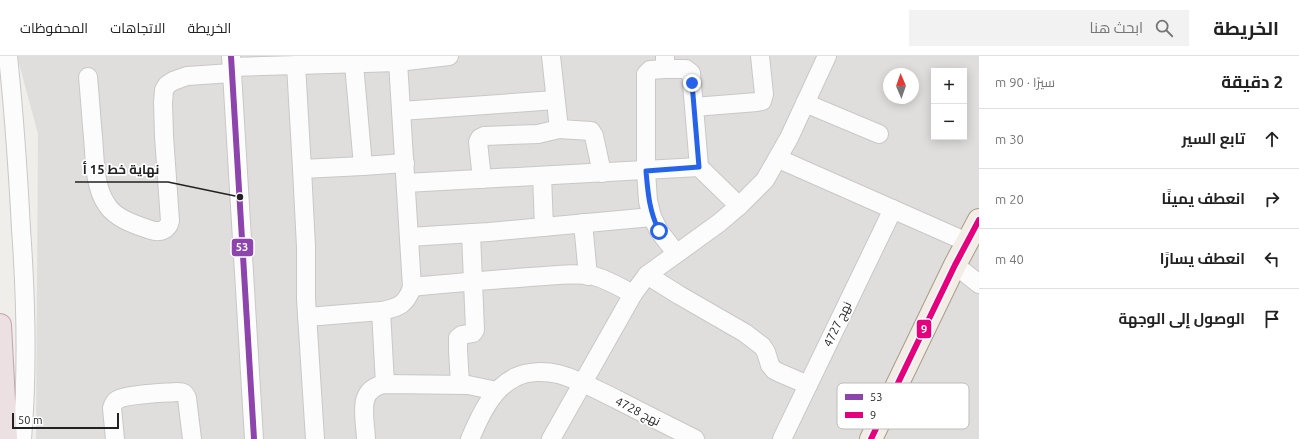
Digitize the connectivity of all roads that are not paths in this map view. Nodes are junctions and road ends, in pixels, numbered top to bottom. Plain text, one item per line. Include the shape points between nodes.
1 (8, 56) edge
2 (449, 56) edge
3 (551, 56) edge
4 (760, 56) edge
5 (826, 56) edge
6 (398, 62) junction
7 (665, 63) edge
8 (354, 64) junction
9 (232, 65) edge
10 (296, 66) junction
11 (88, 77) dead end
12 (555, 100) junction
13 (805, 103) junction
14 (694, 107) junction
15 (401, 111) junction
16 (559, 129) junction
17 (880, 134) dead end
18 (779, 159) junction
19 (404, 163) junction
20 (363, 166) junction
21 (699, 167) junction
22 (302, 169) junction
23 (646, 171) junction
24 (602, 173) junction
25 (542, 176) junction
26 (482, 179) junction
27 (406, 183) junction
28 (739, 206) junction
29 (893, 208) junction
30 (652, 217) junction
31 (979, 220) edge
32 (584, 223) junction
33 (544, 227) junction
34 (471, 233) junction
35 (409, 237) junction
36 (967, 242) junction
37 (676, 254) junction
38 (955, 265) junction
39 (647, 275) junction
40 (588, 276) junction
41 (473, 281) junction
42 (979, 284) edge
43 (412, 288) junction
44 (633, 294) junction
45 (381, 311) junction
46 (307, 317) junction
47 (0, 325) edge
48 (582, 382) junction
49 (898, 383) edge
50 (385, 384) junction
51 (460, 384) junction
52 (808, 385) junction
53 (497, 391) junction
54 (876, 429) edge
55 (6, 439) edge
56 (22, 439) edge
57 (115, 439) edge
58 (192, 439) edge
59 (254, 439) edge
60 (315, 439) edge
61 (366, 439) edge
62 (470, 439) edge
63 (551, 439) edge
64 (695, 439) edge
65 (782, 439) edge
66 (871, 439) edge

1 - 56 street via 25,306
2 - 6 street
3 - 12 street
4 - 14 street via 764,94 762,101
5 - 13 street
6 - 8 street
6 - 15 street
7 - 14 street via 688,70
7 - 23 street via 646,74
8 - 10 street
8 - 20 street
9 - 10 street
9 - 11 street via 173,81 164,90 162,103 170,221 163,231 156,232 116,214 102,197 95,167
9 - 59 street
10 - 22 street
12 - 15 street
12 - 16 street
13 - 17 street
13 - 18 street
14 - 21 street
15 - 19 street
16 - 24 street via 591,131
16 - 26 street via 538,134 480,138 478,142
18 - 28 street via 765,180
18 - 29 street
19 - 20 street
19 - 27 street
20 - 22 street
21 - 23 street
21 - 28 street
22 - 46 street
23 - 24 street
23 - 30 street
24 - 25 street
25 - 26 street
25 - 33 street
26 - 27 street
27 - 35 street
28 - 37 street
29 - 36 street
29 - 52 street, نهج 4727
30 - 32 street
30 - 37 street
31 - 36 main road
32 - 33 street
32 - 40 street
33 - 34 street
34 - 35 street
34 - 41 street
35 - 43 street
36 - 38 main road
37 - 39 street
38 - 42 street
38 - 49 main road
39 - 44 street
39 - 52 street via 745,333 762,346 774,370
40 - 41 street
40 - 44 street via 610,282
41 - 43 street
41 - 51 street via 476,330 473,334 458,338
43 - 45 street via 404,303
44 - 48 street
45 - 46 street
45 - 50 street
46 - 60 street
47 - 55 highway
48 - 53 street, نهج 4728 via 557,374 534,372 516,377
48 - 63 street
48 - 64 street, نهج 4728
50 - 51 street
50 - 61 street via 373,388 365,396
51 - 53 street
52 - 65 street, نهج 4727
53 - 62 street, نهج 4728 via 481,415
54 - 66 main road
57 - 58 street via 112,408 114,403 133,396 177,392 186,394

